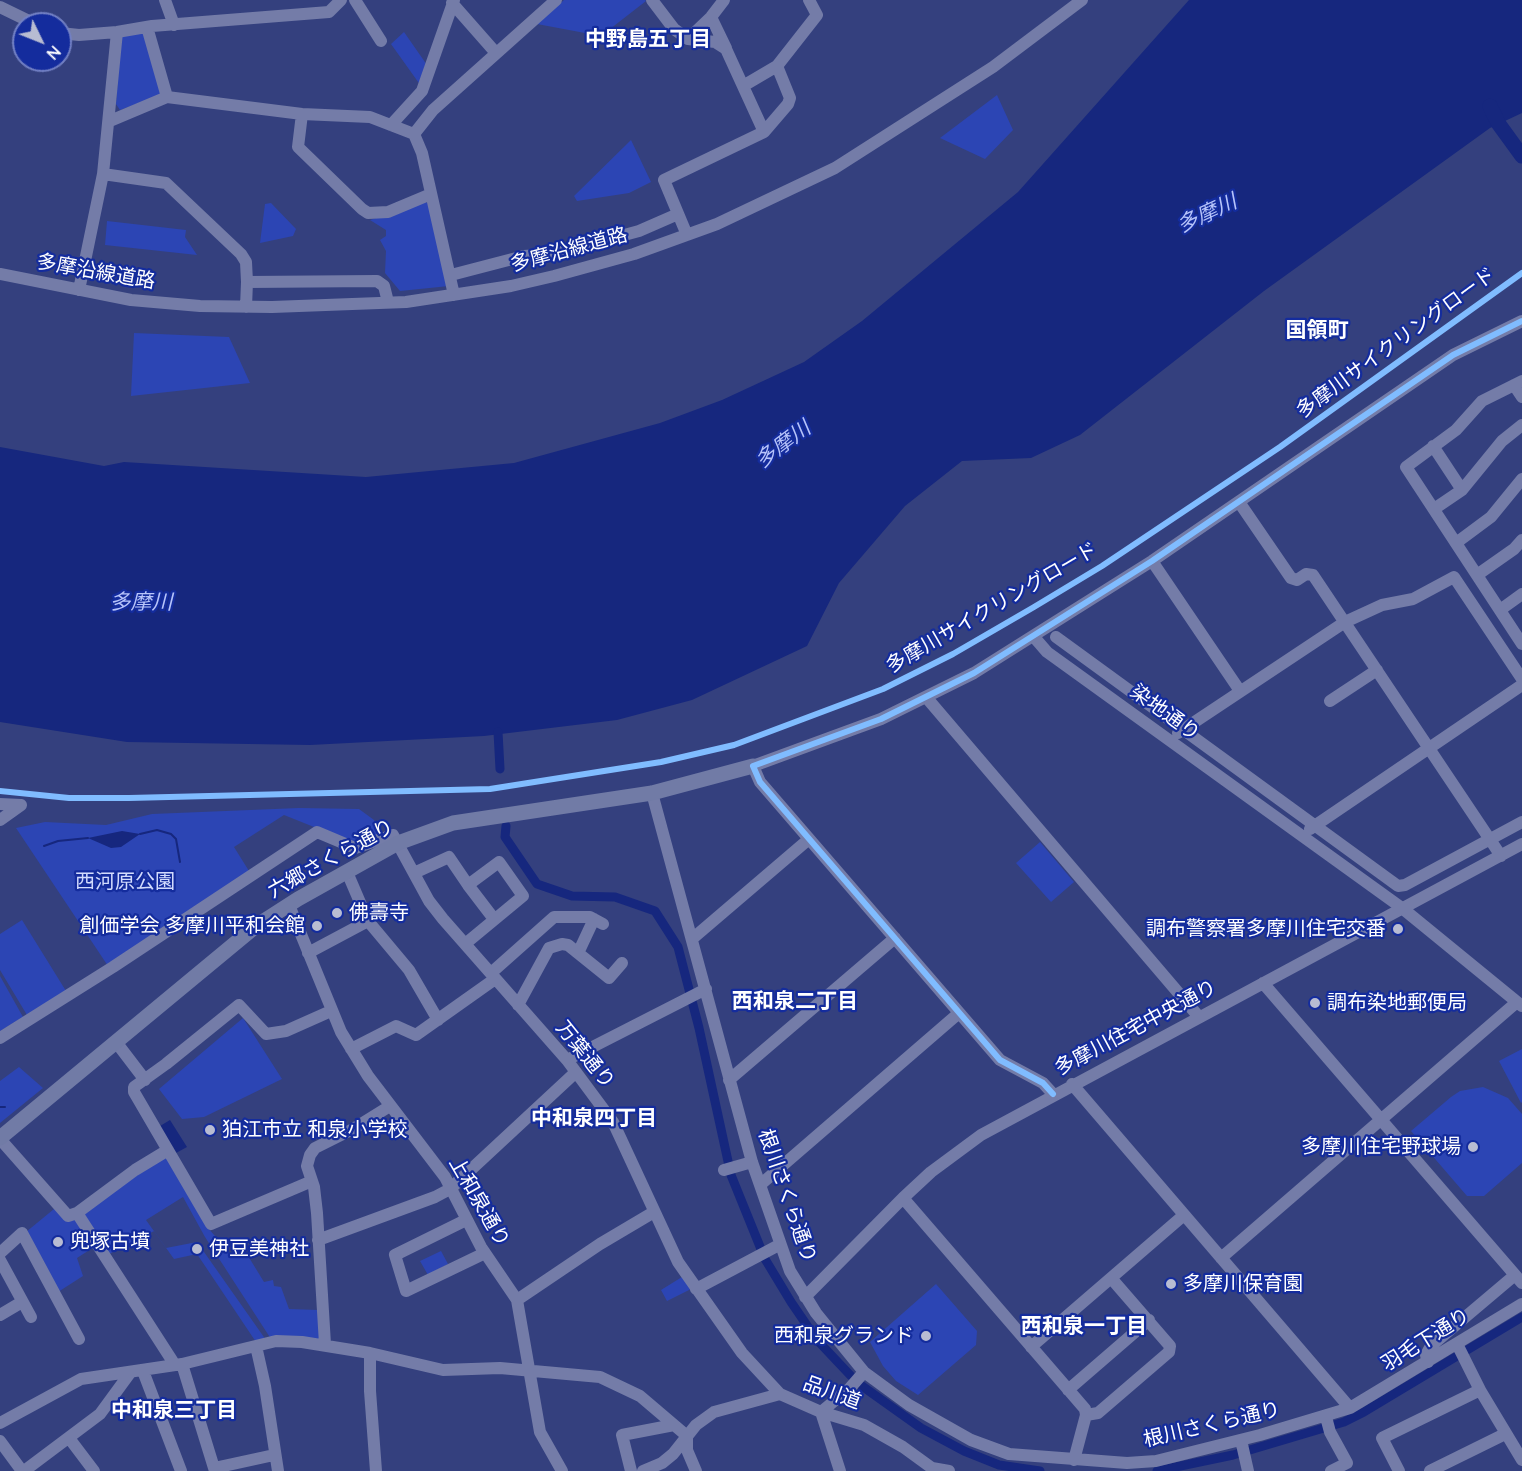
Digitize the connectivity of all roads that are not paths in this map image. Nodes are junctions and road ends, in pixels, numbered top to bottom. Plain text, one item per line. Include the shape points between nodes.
1 (165, 0) edge
2 (342, 0) edge
3 (356, 0) edge
4 (556, 0) edge
5 (652, 0) edge
6 (724, 0) edge
7 (809, 0) edge
8 (1082, 0) edge
9 (453, 2) edge
10 (711, 17) junction
11 (174, 25) junction
12 (147, 27) junction
13 (117, 32) junction
14 (72, 33) edge
15 (688, 39) junction
16 (381, 41) dead end
17 (726, 49) junction
18 (496, 53) junction
19 (777, 66) junction
20 (743, 86) junction
21 (167, 97) junction
22 (302, 114) junction
23 (110, 121) junction
24 (391, 125) junction
25 (764, 132) junction
26 (414, 134) junction
27 (103, 174) junction
28 (431, 194) junction
29 (678, 214) junction
30 (687, 235) junction
31 (0, 274) edge
32 (451, 275) junction
33 (248, 282) junction
34 (79, 290) junction
35 (454, 295) junction
36 (388, 302) junction
37 (246, 307) junction
38 (1522, 321) edge
39 (1518, 383) edge
40 (1522, 398) edge
41 (1522, 425) edge
42 (1433, 446) junction
43 (1522, 479) edge
44 (1462, 490) junction
45 (1239, 502) junction
46 (1434, 509) junction
47 (1522, 540) edge
48 (1456, 543) junction
49 (1152, 561) junction
50 (1477, 575) junction
51 (1522, 594) edge
52 (1500, 610) junction
53 (1345, 622) junction
54 (1034, 637) junction
55 (1056, 638) dead end
56 (1522, 644) edge
57 (1377, 670) junction
58 (1522, 680) edge
59 (1522, 684) edge
60 (1240, 691) junction
61 (926, 698) junction
62 (1330, 701) dead end
63 (1184, 729) junction
64 (1170, 740) junction
65 (1428, 747) junction
66 (753, 766) junction
67 (652, 793) junction
68 (0, 804) edge
69 (0, 820) edge
70 (1522, 822) edge
71 (1314, 825) junction
72 (1303, 836) junction
73 (809, 839) junction
74 (1490, 839) junction
75 (398, 843) junction
76 (1522, 844) edge
77 (1501, 856) junction
78 (347, 872) junction
79 (414, 873) junction
80 (468, 885) junction
81 (289, 905) junction
82 (1402, 908) junction
83 (494, 919) junction
84 (368, 921) junction
85 (894, 938) junction
86 (692, 939) junction
87 (465, 944) junction
88 (579, 951) junction
89 (309, 953) junction
90 (622, 963) dead end
91 (493, 976) junction
92 (1263, 983) junction
93 (696, 993) junction
94 (1520, 1004) edge
95 (518, 1005) junction
96 (332, 1011) junction
97 (959, 1013) junction
98 (1199, 1017) junction
99 (438, 1020) junction
100 (0, 1038) edge
101 (116, 1042) junction
102 (351, 1049) junction
103 (567, 1060) junction
104 (576, 1072) junction
105 (145, 1080) junction
106 (729, 1080) junction
107 (1072, 1084) junction
108 (1053, 1094) junction
109 (390, 1106) junction
110 (1381, 1119) junction
111 (0, 1138) edge
112 (168, 1150) junction
113 (752, 1162) junction
114 (729, 1169) dead end
115 (312, 1181) junction
116 (760, 1185) junction
117 (450, 1189) junction
118 (903, 1198) junction
119 (654, 1212) junction
120 (77, 1213) junction
121 (1184, 1215) junction
122 (466, 1220) junction
123 (318, 1240) junction
124 (774, 1248) junction
125 (0, 1253) edge
126 (484, 1253) junction
127 (1221, 1258) junction
128 (0, 1260) edge
129 (1111, 1278) junction
130 (1519, 1279) edge
131 (696, 1289) junction
132 (806, 1297) junction
133 (517, 1300) junction
134 (22, 1302) junction
135 (1522, 1304) edge
136 (0, 1315) edge
137 (31, 1317) dead end
138 (1149, 1320) junction
139 (79, 1339) dead end
140 (325, 1344) junction
141 (256, 1346) junction
142 (1031, 1347) junction
143 (1460, 1351) junction
144 (370, 1353) junction
145 (1428, 1362) junction
146 (179, 1364) junction
147 (530, 1370) junction
148 (136, 1372) junction
149 (864, 1372) junction
150 (1068, 1390) junction
151 (1480, 1390) junction
152 (780, 1394) junction
153 (1350, 1408) junction
154 (821, 1412) junction
155 (1086, 1415) junction
156 (0, 1423) edge
157 (1327, 1424) junction
158 (674, 1425) junction
159 (1505, 1434) junction
160 (687, 1436) junction
161 (69, 1438) junction
162 (0, 1441) edge
163 (1243, 1448) junction
164 (274, 1455) junction
165 (1074, 1460) junction
166 (1522, 1460) edge
167 (237, 1467) edge
168 (933, 1469) edge
169 (23, 1471) edge
170 (94, 1471) edge
171 (181, 1471) edge
172 (278, 1471) edge
173 (376, 1471) edge
174 (562, 1471) edge
175 (631, 1471) edge
176 (643, 1471) edge
177 (696, 1471) edge
178 (840, 1471) edge
179 (949, 1471) edge
180 (1248, 1471) edge
181 (1331, 1471) edge
182 (1399, 1471) edge
183 (1430, 1471) edge

1 - 11 street
2 - 11 street via 329,12
3 - 16 street
4 - 18 street
5 - 15 street via 674,29
6 - 10 street
7 - 19 street via 817,15
8 - 30 street, 多摩沿線道路 via 993,67 863,152 757,207
9 - 18 street
9 - 24 street via 422,91
10 - 15 street
10 - 17 street
11 - 12 street
12 - 13 street
12 - 21 street
13 - 14 street
13 - 23 street
15 - 17 street via 716,42
17 - 20 street
18 - 26 street via 434,110
19 - 20 street
19 - 25 street via 790,98
20 - 25 street
21 - 22 street
21 - 23 street
22 - 24 street via 370,117
22 - 28 street via 298,147 368,213 388,212
23 - 27 street
24 - 26 street
25 - 29 street via 664,180
26 - 28 street
27 - 33 street via 166,183 241,254
27 - 34 street
28 - 32 street
29 - 30 street
29 - 32 street via 639,231 554,254 524,256
30 - 35 street, 多摩沿線道路 via 554,276
31 - 34 street, 多摩沿線道路
32 - 35 street
33 - 36 street via 377,281 384,286
33 - 37 street
34 - 37 street, 多摩沿線道路 via 131,300
35 - 36 street, 多摩沿線道路
36 - 37 street, 多摩沿線道路
38 - 45 street via 1443,361
39 - 40 street
39 - 42 street via 1482,401 1456,430
41 - 44 street via 1502,441
42 - 44 street
42 - 46 street via 1406,467
43 - 48 street via 1491,517
44 - 46 street
45 - 49 street
45 - 53 street via 1291,578 1313,575
46 - 48 street
47 - 50 street
48 - 50 street
49 - 54 street
49 - 60 street
50 - 52 street
51 - 52 street
52 - 56 street
53 - 57 street
53 - 58 street via 1383,605 1413,599 1454,577
53 - 60 street
54 - 61 street
54 - 64 street, 染地通り via 1047,652
55 - 63 street
57 - 62 street
57 - 65 street
59 - 65 street
60 - 63 street
61 - 66 street via 829,740
61 - 98 street
63 - 64 street
63 - 71 street
64 - 72 street, 染地通り
65 - 71 street
65 - 74 street
66 - 67 main road, 六郷さくら通り
66 - 73 street via 760,782
67 - 75 main road, 六郷さくら通り via 453,823
67 - 86 street, 根川さくら通り
68 - 69 street via 21,806
70 - 74 street
71 - 72 street
71 - 74 street via 1402,887
72 - 82 street, 染地通り
73 - 85 street
73 - 86 street
74 - 77 street
75 - 78 main road, 六郷さくら通り
75 - 79 street, 万葉通り
75 - 100 street via 393,835 355,848 317,832
76 - 77 street, 多摩川住宅中央通り
77 - 82 street, 多摩川住宅中央通り
78 - 81 main road, 六郷さくら通り
78 - 84 street
79 - 80 street via 449,857
79 - 87 street, 万葉通り via 429,901
80 - 83 street
80 - 83 street via 499,862 523,896
81 - 89 street, 上和泉通り
81 - 101 main road, 六郷さくら通り via 241,938
82 - 92 street, 多摩川住宅中央通り
82 - 94 street, 染地通り
83 - 87 street
84 - 89 street
84 - 99 street via 409,970
85 - 97 street
85 - 106 street
86 - 93 street, 根川さくら通り
87 - 91 street, 万葉通り
88 - 90 street via 609,978
88 - 91 street via 599,922 554,917
88 - 95 street via 562,944 549,948
89 - 96 street, 上和泉通り
91 - 95 street, 万葉通り
91 - 99 street
92 - 98 street, 多摩川住宅中央通り
92 - 110 street
93 - 103 street
93 - 106 street, 根川さくら通り
94 - 110 street
95 - 103 street, 万葉通り
96 - 102 street, 上和泉通り
96 - 105 street via 286,1031 266,1034 239,1005
97 - 108 street via 1000,1060 1043,1083
97 - 116 street
98 - 107 street, 多摩川住宅中央通り
99 - 102 street via 416,1035 396,1026
101 - 105 street
101 - 111 main road, 六郷さくら通り
102 - 109 street, 上和泉通り
103 - 104 street, 万葉通り
104 - 117 street
104 - 119 street, 万葉通り via 613,1122
105 - 112 street via 134,1086 134,1092
106 - 113 street, 根川さくら通り
107 - 108 street, 多摩川住宅中央通り
107 - 121 street
108 - 118 street, 多摩川住宅中央通り via 957,1151
109 - 115 street via 315,1148 307,1166
109 - 117 street, 上和泉通り
110 - 127 street
110 - 130 street
111 - 120 street via 55,1204 68,1216
112 - 115 street via 211,1224
112 - 120 street
113 - 114 street
113 - 116 street, 根川さくら通り
115 - 123 street
116 - 124 street, 根川さくら通り
117 - 122 street, 上和泉通り
117 - 123 street
118 - 132 street, 多摩川住宅中央通り
118 - 142 street
119 - 131 street, 万葉通り
119 - 133 street
120 - 146 street
121 - 127 street
121 - 129 street
122 - 126 street, 上和泉通り
122 - 126 street via 395,1255 406,1291
123 - 140 street
124 - 131 street
124 - 132 street, 根川さくら通り
125 - 139 street via 22,1233
126 - 133 street, 上和泉通り
127 - 153 street
128 - 134 street
129 - 138 street
129 - 142 street
130 - 145 street via 1431,1346 1426,1355
131 - 152 street, 万葉通り via 742,1353
132 - 149 street, 根川さくら通り
133 - 147 street, 上和泉通り
134 - 136 street
134 - 137 street
135 - 143 street, 羽毛下通り
138 - 150 street
138 - 155 street via 1170,1346 1169,1352 1098,1413
140 - 141 street via 276,1341
140 - 144 street
141 - 146 street
141 - 164 street
142 - 150 street
143 - 145 street, 羽毛下通り
143 - 151 street
144 - 147 street via 443,1370
144 - 173 street
145 - 153 street, 羽毛下通り
146 - 148 street
146 - 167 street via 214,1468
147 - 158 street via 600,1377 639,1396
147 - 174 street, 上和泉通り via 540,1432
148 - 156 street via 81,1379
148 - 161 street via 100,1414
148 - 171 street
149 - 154 street
149 - 165 street, 根川さくら通り via 909,1406 986,1447 1009,1454
150 - 155 street
151 - 159 street
151 - 182 street via 1382,1438
152 - 154 street, 品川道
152 - 160 street, 品川道 via 714,1412
153 - 157 street, 根川さくら通り
154 - 168 street, 品川道 via 864,1425
154 - 178 street
155 - 165 street
157 - 163 street, 根川さくら通り
157 - 181 street via 1347,1463
158 - 160 street
158 - 175 street via 622,1435
159 - 166 street
159 - 183 street
160 - 176 street, 品川道 via 662,1463
160 - 177 street via 687,1450
161 - 169 street
161 - 170 street
162 - 169 street
163 - 165 street, 根川さくら通り via 1156,1461
163 - 180 street
164 - 167 street
164 - 172 street
168 - 179 street, 品川道

